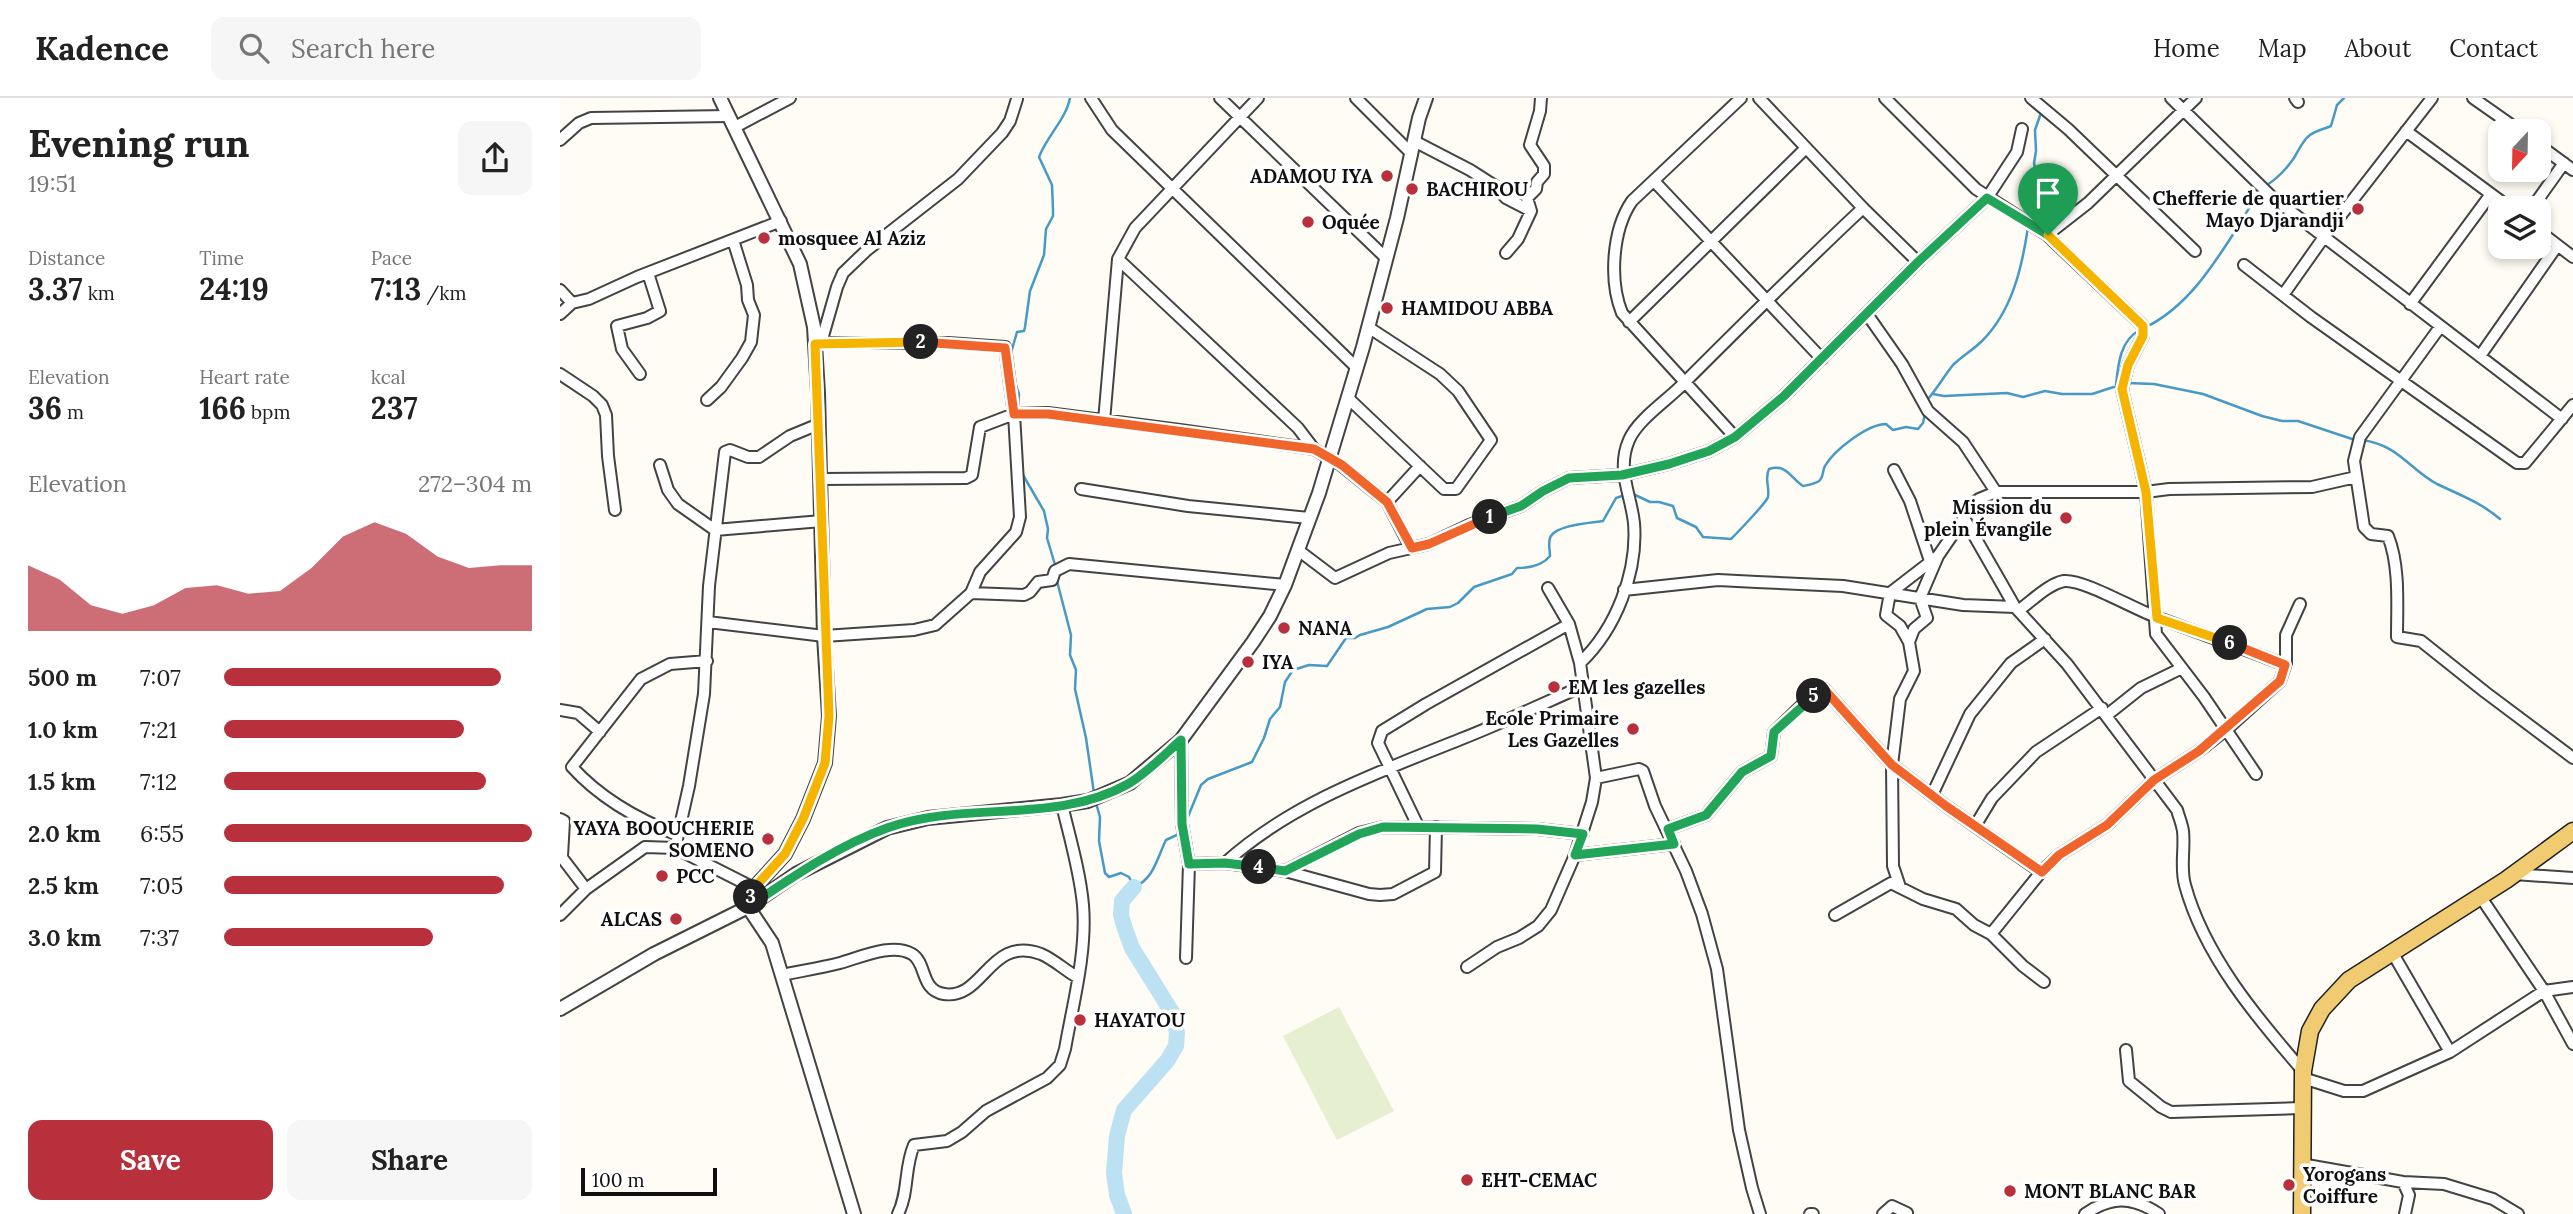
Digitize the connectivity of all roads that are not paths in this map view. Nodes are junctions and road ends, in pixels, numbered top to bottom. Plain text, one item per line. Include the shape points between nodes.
1 (720, 98) edge
2 (790, 98) edge
3 (1017, 98) edge
4 (1091, 98) edge
5 (1220, 98) edge
6 (1258, 98) edge
7 (1356, 98) edge
8 (1426, 98) edge
9 (1541, 98) edge
10 (1741, 98) edge
11 (1759, 98) edge
12 (1885, 98) edge
13 (2171, 98) edge
14 (2196, 98) edge
15 (2432, 98) edge
16 (2473, 98) edge
17 (2034, 100) edge
18 (2183, 110) junction
19 (1239, 117) junction
20 (2503, 119) edge
21 (732, 122) junction
22 (2022, 129) dead end
23 (2406, 131) junction
24 (560, 139) edge
25 (1413, 147) junction
26 (1806, 148) junction
27 (2552, 155) edge
28 (2569, 167) edge
29 (2116, 176) junction
30 (1654, 181) junction
31 (1172, 186) junction
32 (2491, 194) junction
33 (2494, 196) edge
34 (2543, 196) edge
35 (1987, 198) junction
36 (1863, 208) junction
37 (1531, 211) junction
38 (781, 221) junction
39 (2048, 235) junction
40 (2324, 237) junction
41 (733, 240) junction
42 (1711, 241) junction
43 (2551, 241) edge
44 (2557, 246) junction
45 (2195, 251) dead end
46 (1506, 253) dead end
47 (2573, 257) edge
48 (1386, 258) junction
49 (1118, 259) junction
50 (1918, 262) junction
51 (2244, 265) dead end
52 (648, 273) junction
53 (560, 290) edge
54 (2283, 295) junction
55 (1766, 300) junction
56 (572, 303) junction
57 (2410, 304) junction
58 (560, 314) edge
59 (1867, 314) junction
60 (1629, 322) junction
61 (1368, 327) junction
62 (2440, 327) junction
63 (818, 343) junction
64 (2480, 356) junction
65 (1822, 359) junction
66 (1357, 368) junction
67 (560, 374) edge
68 (640, 374) dead end
69 (2403, 380) junction
70 (1686, 381) junction
71 (1348, 398) junction
72 (707, 400) dead end
73 (2573, 405) edge
74 (1017, 414) junction
75 (2562, 419) junction
76 (1104, 421) junction
77 (819, 424) junction
78 (1735, 437) junction
79 (1314, 449) junction
80 (1330, 458) junction
81 (660, 465) dead end
82 (1420, 466) junction
83 (1894, 470) dead end
84 (1622, 475) junction
85 (2356, 477) junction
86 (821, 479) junction
87 (1081, 489) dead end
88 (1996, 492) junction
89 (2146, 492) junction
90 (1387, 502) junction
91 (615, 510) dead end
92 (1309, 518) junction
93 (1964, 518) junction
94 (822, 521) junction
95 (715, 530) junction
96 (1412, 548) junction
97 (1298, 550) junction
98 (1934, 558) junction
99 (1285, 585) junction
100 (1548, 588) dead end
101 (1624, 590) junction
102 (971, 593) junction
103 (1890, 593) junction
104 (1920, 598) junction
105 (2300, 604) dead end
106 (2017, 608) junction
107 (2157, 618) junction
108 (708, 622) junction
109 (1569, 624) junction
110 (824, 636) junction
111 (2045, 639) junction
112 (1909, 642) junction
113 (707, 661) junction
114 (1580, 663) junction
115 (2285, 665) junction
116 (2182, 668) junction
117 (1583, 686) junction
118 (560, 710) edge
119 (2105, 712) junction
120 (2227, 729) junction
121 (600, 732) junction
122 (1181, 740) junction
123 (2573, 758) edge
124 (560, 760) edge
125 (1892, 765) junction
126 (572, 767) junction
127 (1390, 768) junction
128 (2256, 774) dead end
129 (1596, 778) junction
130 (2154, 780) junction
131 (1932, 795) junction
132 (1062, 806) junction
133 (560, 819) edge
134 (1418, 826) junction
135 (1975, 826) junction
136 (1436, 827) junction
137 (1668, 829) junction
138 (2573, 831) edge
139 (1583, 834) junction
140 (678, 835) junction
141 (1674, 844) junction
142 (675, 848) junction
143 (1575, 855) junction
144 (561, 856) edge
145 (1225, 863) junction
146 (1189, 864) junction
147 (1285, 871) junction
148 (2042, 872) junction
149 (2514, 874) junction
150 (2573, 877) edge
151 (1900, 887) junction
152 (754, 888) junction
153 (586, 889) junction
154 (2480, 896) junction
155 (748, 907) junction
156 (560, 915) edge
157 (1835, 915) dead end
158 (1991, 934) junction
159 (2392, 951) junction
160 (1185, 958) dead end
161 (1467, 967) dead end
162 (782, 975) junction
163 (1077, 977) junction
164 (2044, 982) dead end
165 (2573, 987) edge
166 (2544, 991) junction
167 (560, 1009) edge
168 (2573, 1044) edge
169 (2126, 1050) dead end
170 (2450, 1052) junction
171 (2303, 1074) junction
172 (2301, 1108) junction
173 (2301, 1164) junction
174 (2403, 1182) junction
175 (1907, 1213) edge
176 (854, 1214) edge
177 (898, 1214) edge
178 (1760, 1214) edge
179 (1883, 1214) edge
180 (2085, 1214) edge
181 (2159, 1214) edge
182 (2302, 1214) edge
183 (2405, 1214) edge
184 (2518, 1214) edge

1 - 21 street
2 - 21 street
3 - 63 street via 1002,133 966,170 843,274
4 - 31 street via 1112,130
5 - 19 street
6 - 19 street
7 - 25 street
8 - 25 street
9 - 37 street via 1530,145 1544,174 1527,198
10 - 30 street
11 - 26 street
12 - 35 street
13 - 18 street
14 - 18 street
15 - 23 street
16 - 20 street
17 - 29 street
18 - 29 street
18 - 40 street via 2272,197
19 - 31 street
19 - 48 street
21 - 24 street via 591,118
21 - 38 street
22 - 35 street via 2017,152
23 - 32 street
23 - 40 street
25 - 37 street via 1470,170
25 - 48 street
26 - 36 street
26 - 42 street
27 - 28 street
28 - 34 street
29 - 39 street
29 - 45 street
30 - 42 street
30 - 60 street via 1624,211 1618,235 1616,299
31 - 49 street via 1135,228
31 - 66 street
32 - 33 street
32 - 57 street
35 - 39 street
35 - 50 street
36 - 50 street
36 - 55 street
37 - 46 street
38 - 41 street
38 - 63 street via 800,264
39 - 89 street via 2144,329 2122,385
40 - 54 street
40 - 57 street
41 - 52 street
41 - 72 street via 754,315 751,342
42 - 55 street
42 - 60 street
43 - 44 street
44 - 47 street
44 - 64 street
48 - 61 street
49 - 76 street
49 - 79 street via 1279,409
50 - 59 street
51 - 54 street
52 - 56 street
52 - 68 street via 660,311 617,326 622,349
53 - 56 street
54 - 69 street
55 - 65 street
55 - 70 street
56 - 58 street
57 - 62 street
59 - 65 street
59 - 88 street via 1925,407 1963,442
60 - 70 street
61 - 66 street
61 - 82 street via 1440,374 1489,434 1489,445 1456,489 1444,489
62 - 64 street
62 - 69 street
63 - 74 street via 1005,348
63 - 77 street
64 - 75 street
65 - 78 street
66 - 71 street
67 - 91 street via 603,405
69 - 75 street via 2517,463 2525,463
69 - 85 street via 2359,439
70 - 78 street
70 - 84 street via 1638,425 1628,441
71 - 80 street
71 - 82 street
73 - 75 street
74 - 76 street
74 - 86 street via 980,428 972,475 966,478
74 - 102 street via 1020,517 1016,532 980,572
76 - 79 street
77 - 86 street
77 - 95 street via 759,457 725,452
78 - 84 street via 1709,451
79 - 80 street
80 - 90 street
80 - 92 street
81 - 95 street via 678,504
82 - 90 street
83 - 98 street
84 - 96 street via 1569,478 1521,506
84 - 101 street via 1634,524 1632,570
85 - 89 street via 2312,487
85 - 123 street via 2364,527 2371,534 2388,536 2391,542 2398,638 2421,641
86 - 94 street
87 - 92 street
88 - 89 street
88 - 93 street via 1973,504
89 - 107 street
90 - 96 street
92 - 97 street
93 - 98 street
93 - 106 street
94 - 95 street
94 - 110 street
95 - 108 street
96 - 97 street via 1389,553 1335,578
97 - 99 street
98 - 103 street
98 - 104 street
99 - 102 street via 1069,564 1055,572 1052,580 1038,582 1024,595
99 - 122 street via 1253,642
100 - 109 street
101 - 103 street via 1718,580
101 - 114 street via 1598,646
102 - 110 street via 935,625
103 - 104 street
103 - 112 street via 1886,615 1900,626
104 - 106 street
104 - 112 street via 1927,618 1914,629
105 - 115 street via 2286,635
106 - 107 street via 2066,581
106 - 111 street
107 - 115 street
107 - 116 street via 2156,634
108 - 110 street
108 - 113 street
109 - 114 street
109 - 127 street via 1382,731 1378,743
110 - 152 street via 829,716 825,763 785,854
111 - 119 street
111 - 131 street via 2011,663 1970,715
112 - 125 street via 1914,671 1900,699
113 - 121 street via 670,664 641,679
113 - 140 street
114 - 117 street
115 - 120 street via 2280,681
116 - 119 street
116 - 120 street
117 - 127 street
117 - 129 street
118 - 121 street via 578,713
119 - 130 street
119 - 135 street via 2036,752 1992,798
120 - 128 street
120 - 130 street
121 - 126 street
122 - 132 street via 1130,783 1088,801
122 - 146 street via 1182,824
124 - 126 street
125 - 131 street
125 - 137 street via 1824,689 1774,732 1771,756 1742,772 1706,815
125 - 151 street via 1892,845
126 - 140 street via 628,813
127 - 134 street
127 - 145 street via 1292,814
129 - 137 street via 1643,771
129 - 139 street
130 - 148 street via 2107,825 2059,855
130 - 171 street via 2177,810 2183,831 2184,881 2195,917 2240,991
131 - 135 street
132 - 155 street via 928,818 887,828 796,874
132 - 163 street via 1083,907
133 - 144 street via 565,821
134 - 136 street
134 - 147 street via 1383,827 1359,834
135 - 148 street
136 - 139 street
136 - 147 street via 1436,873 1393,894 1369,894
137 - 141 street
138 - 149 main road
139 - 143 street
140 - 142 street
141 - 143 street
141 - 178 street via 1702,914 1717,969 1739,1130
142 - 152 street
142 - 153 street via 645,848
143 - 161 street via 1551,910 1538,926
144 - 153 street
145 - 146 street
145 - 147 street
146 - 160 street
148 - 158 street
149 - 150 street
149 - 154 main road
151 - 157 street via 1891,883
151 - 158 street via 1956,909
152 - 155 street
153 - 156 street
154 - 159 main road
154 - 166 street
155 - 162 street via 772,943
155 - 167 street via 653,954
158 - 164 street
159 - 170 street
159 - 171 main road via 2350,980 2322,1009 2310,1031
162 - 163 street via 869,953 901,951 913,955 932,988 942,994 954,993 974,984 1003,954 1019,951 1041,954
162 - 176 street
163 - 177 street via 1060,1065 1047,1078 986,1111 947,1141 914,1145
165 - 166 street
166 - 168 street
166 - 170 street
169 - 172 street via 2129,1081 2171,1112
170 - 171 street via 2363,1091 2344,1091
171 - 172 main road
172 - 173 main road
173 - 174 street
173 - 182 main road
174 - 183 street via 2409,1195
174 - 184 street via 2444,1184 2493,1199
175 - 179 street via 1892,1206
180 - 181 street via 2115,1200 2138,1202

